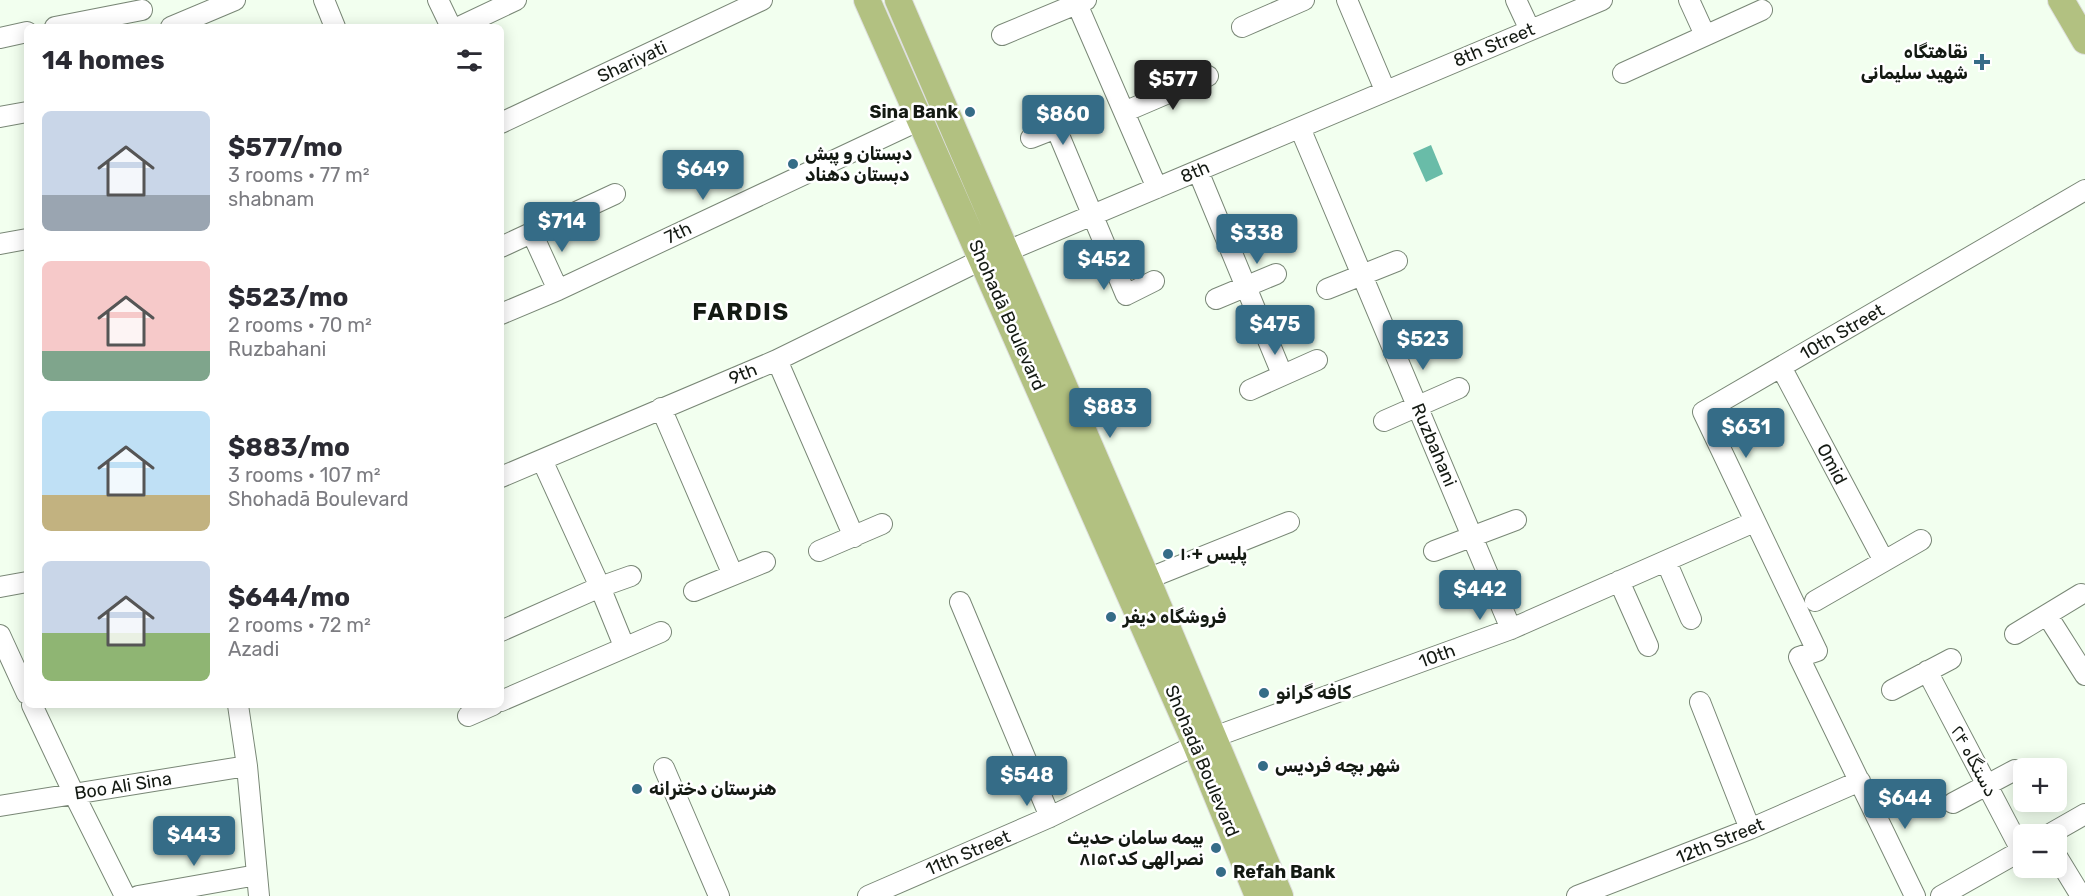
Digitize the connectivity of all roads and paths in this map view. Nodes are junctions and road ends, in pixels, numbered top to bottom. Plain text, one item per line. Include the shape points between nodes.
1 (235, 0) edge
2 (324, 0) edge
3 (438, 0) edge
4 (516, 0) edge
5 (762, 0) edge
6 (867, 0) edge
7 (898, 0) edge
8 (1304, 0) edge
9 (1347, 0) edge
10 (1516, 0) edge
11 (1602, 0) edge
12 (1689, 0) edge
13 (2061, 0) edge
14 (1081, 2) edge
15 (1762, 10) dead end
16 (142, 12) edge
17 (72, 24) edge
18 (178, 24) edge
19 (334, 24) edge
20 (450, 24) edge
21 (465, 24) edge
22 (1242, 27) dead end
23 (1530, 30) junction
24 (24, 33) edge
25 (1002, 35) dead end
26 (1705, 35) junction
27 (0, 38) edge
28 (2085, 40) edge
29 (1623, 73) dead end
30 (1208, 76) dead end
31 (1385, 90) junction
32 (1124, 111) junction
33 (24, 113) edge
34 (0, 117) edge
35 (1082, 118) dead end
36 (920, 120) junction
37 (504, 122) edge
38 (1056, 128) junction
39 (1300, 128) junction
40 (1031, 138) dead end
41 (1198, 171) junction
42 (1157, 188) junction
43 (2085, 190) edge
44 (615, 194) dead end
45 (1094, 215) junction
46 (532, 233) junction
47 (24, 240) edge
48 (0, 244) edge
49 (504, 246) edge
50 (1005, 252) junction
51 (981, 260) junction
52 (1397, 261) dead end
53 (1276, 274) dead end
54 (1362, 276) junction
55 (1154, 281) dead end
56 (1246, 286) junction
57 (1327, 289) dead end
58 (558, 290) junction
59 (1216, 299) dead end
60 (504, 313) edge
61 (777, 360) junction
62 (1317, 360) dead end
63 (1781, 367) junction
64 (1282, 374) junction
65 (1459, 388) dead end
66 (1250, 390) dead end
67 (1417, 406) junction
68 (661, 408) junction
69 (1384, 421) dead end
70 (542, 460) junction
71 (504, 476) edge
72 (1516, 520) dead end
73 (1289, 522) dead end
74 (1754, 522) junction
75 (882, 524) dead end
76 (854, 537) junction
77 (1472, 537) junction
78 (1921, 540) dead end
79 (819, 551) dead end
80 (1434, 551) dead end
81 (1666, 561) junction
82 (1884, 561) junction
83 (765, 562) dead end
84 (733, 575) junction
85 (632, 576) dead end
86 (1147, 579) junction
87 (1619, 581) junction
88 (24, 583) edge
89 (0, 587) edge
90 (600, 587) junction
91 (694, 591) dead end
92 (2081, 594) dead end
93 (1815, 601) dead end
94 (960, 602) dead end
95 (2047, 615) junction
96 (1691, 619) dead end
97 (1512, 629) junction
98 (504, 630) edge
99 (661, 632) dead end
100 (2015, 634) dead end
101 (0, 635) edge
102 (624, 646) junction
103 (1648, 646) dead end
104 (1951, 659) dead end
105 (13, 664) edge
106 (1927, 671) junction
107 (2085, 675) edge
108 (24, 688) edge
109 (1892, 690) dead end
110 (504, 700) edge
111 (1700, 702) dead end
112 (33, 708) edge
113 (238, 708) edge
114 (486, 708) edge
115 (468, 716) dead end
116 (1205, 741) junction
117 (247, 766) junction
118 (664, 768) dead end
119 (2013, 771) edge
120 (1860, 781) junction
121 (1987, 785) junction
122 (74, 794) junction
123 (1953, 802) dead end
124 (0, 806) edge
125 (2085, 814) edge
126 (1050, 817) junction
127 (2067, 824) edge
128 (1750, 829) junction
129 (2013, 833) edge
130 (2013, 854) edge
131 (2067, 873) edge
132 (257, 875) junction
133 (125, 896) edge
134 (138, 896) edge
135 (259, 896) edge
136 (719, 896) edge
137 (868, 896) edge
138 (1258, 896) edge
139 (1280, 896) edge
140 (1577, 896) edge
141 (1916, 896) edge
142 (1941, 896) edge
143 (2081, 896) edge

1 - 18 street
2 - 19 street
3 - 20 street
4 - 21 street
5 - 37 street, Shariyati
6 - 36 main road, Shohadā Boulevard
7 - 50 main road, Shohadā Boulevard
8 - 22 street
9 - 31 street
10 - 23 street
11 - 23 street, 8th Street
12 - 26 street
13 - 28 main road
14 - 25 street
14 - 32 street
15 - 26 street
16 - 17 street
23 - 31 street, 8th Street
24 - 27 street
26 - 29 street
30 - 32 street
31 - 39 street, 8th
32 - 42 street
33 - 34 street
35 - 38 street
36 - 51 main road, Shohadā Boulevard
36 - 58 street, 7th
38 - 40 street
38 - 45 street
39 - 41 street, 8th
39 - 54 street, Ruzbahani
41 - 42 street, 8th
41 - 56 street
42 - 45 street, 8th
43 - 63 street, 10th Street
44 - 46 street
45 - 50 street, 8th
45 - 55 street via 1126,295
46 - 49 street
46 - 58 street
47 - 48 street
50 - 86 main road, Shohadā Boulevard
51 - 61 street, 9th
51 - 116 main road, Shohadā Boulevard
52 - 54 street
53 - 56 street
54 - 57 street
54 - 67 street, Ruzbahani
56 - 59 street
56 - 64 street
58 - 60 street, 7th
61 - 68 street, 9th
61 - 76 street
62 - 64 street
63 - 74 street, 10th Street via 1703,412
63 - 82 street, Omid
64 - 66 street
65 - 67 street
67 - 69 street
67 - 77 street, Ruzbahani
68 - 70 street, 9th
68 - 84 street
70 - 71 street, 9th
70 - 90 street
72 - 77 street
73 - 86 street
74 - 81 street, 10th
74 - 120 street, 10th Street via 1817,651 1799,657
75 - 76 street
76 - 79 street
77 - 80 street
77 - 97 street, Ruzbahani
78 - 82 street
81 - 87 street, 10th
81 - 96 street
82 - 93 street
83 - 84 street
84 - 91 street
85 - 90 street
86 - 116 main road, Shohadā Boulevard
87 - 97 street, 10th
87 - 103 street
88 - 89 street
90 - 98 street
90 - 102 street
92 - 95 street
94 - 126 street
95 - 100 street
95 - 107 street
97 - 116 street, 10th
99 - 102 street
101 - 105 street
102 - 110 street
104 - 106 street
105 - 108 street
106 - 109 street
106 - 121 street, ۲۴ دستگاه
111 - 128 street
112 - 122 street
113 - 117 street
114 - 115 street
116 - 126 street, 11th Street
116 - 138 main road, Shohadā Boulevard
116 - 139 main road, Shohadā Boulevard
117 - 122 street, Boo Ali Sina
117 - 132 street
118 - 136 street
119 - 121 street
120 - 128 street, 12th Street
120 - 141 street
121 - 123 street
121 - 129 street, ۲۴ دستگاه
122 - 124 street, Boo Ali Sina
122 - 133 street
125 - 127 street
126 - 137 street, 11th Street
128 - 140 street, 12th Street
130 - 142 street
131 - 143 street
132 - 134 street
132 - 135 street

